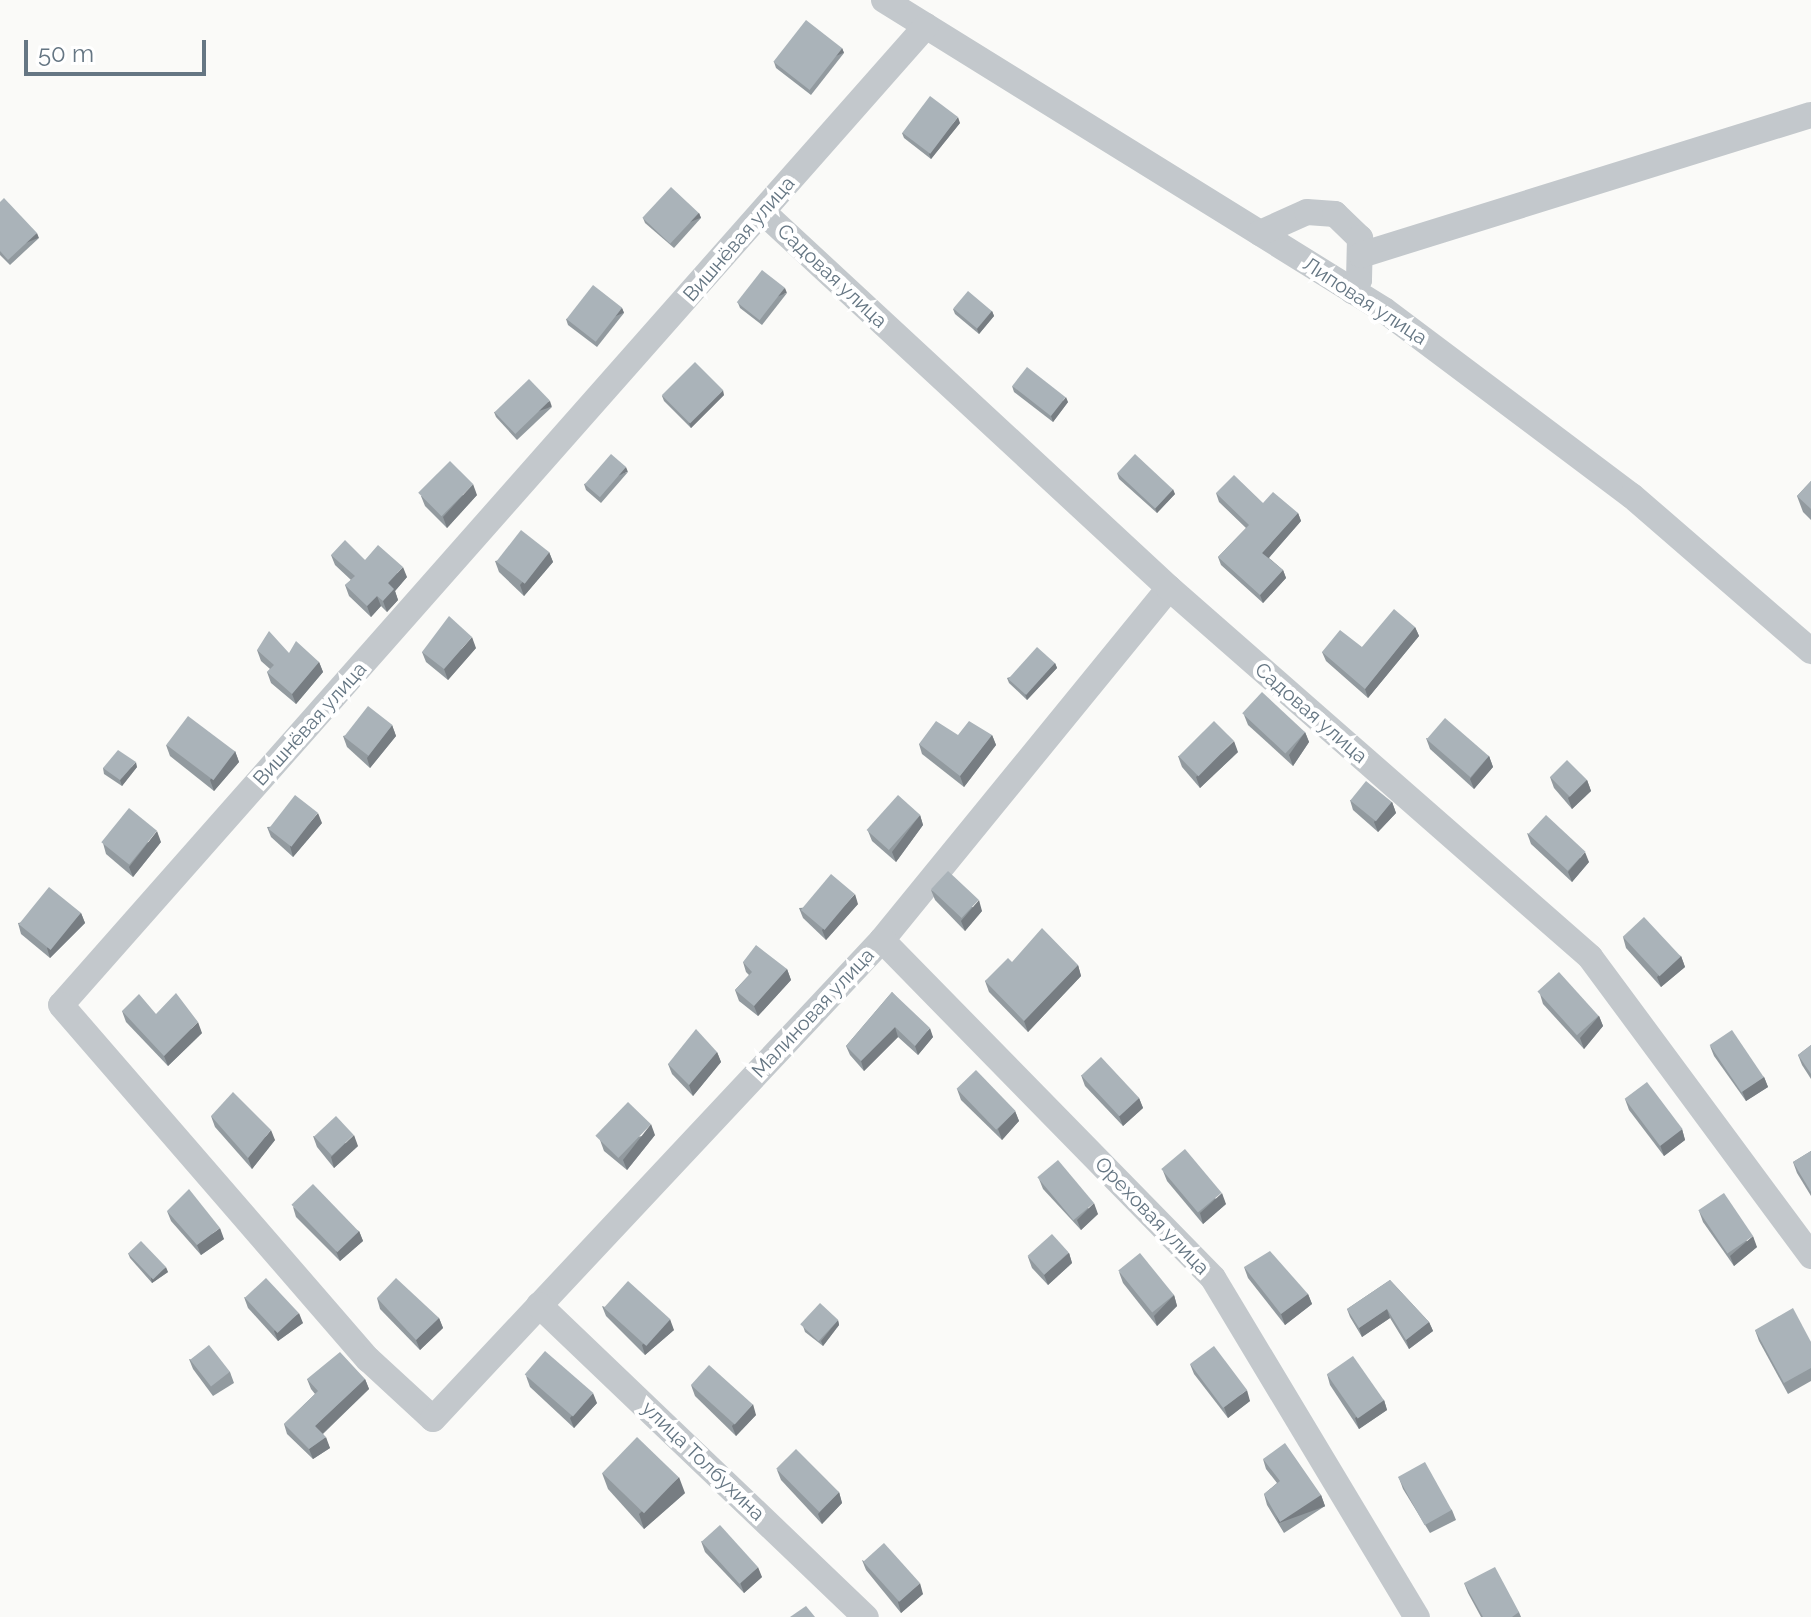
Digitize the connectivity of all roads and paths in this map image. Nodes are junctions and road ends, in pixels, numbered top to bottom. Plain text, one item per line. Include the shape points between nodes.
1 (884, 0) edge
2 (926, 26) junction
3 (1811, 115) edge
4 (763, 212) junction
5 (1260, 233) junction
6 (1361, 255) junction
7 (1353, 291) junction
8 (1169, 588) junction
9 (1811, 651) edge
10 (882, 940) junction
11 (1811, 1256) edge
12 (539, 1305) junction
13 (433, 1419) joint
14 (866, 1617) edge
15 (1417, 1617) edge

1 - 2 street, Липовая улица
2 - 4 street, Вишнёвая улица
2 - 5 street, Липовая улица
3 - 6 street
4 - 8 street, Садовая улица
4 - 13 street, Вишнёвая улица via 61,1005 368,1359
5 - 6 street via 1307,212 1335,214 1360,238
5 - 7 street, Липовая улица
6 - 7 street
7 - 9 street, Липовая улица via 1632,496
8 - 10 street, Малиновая улица
8 - 11 street, Садовая улица via 1590,957
10 - 12 street, Малиновая улица
10 - 15 street, Ореховая улица via 1213,1278
12 - 13 street, Малиновая улица
12 - 14 street, улица Толбухина

